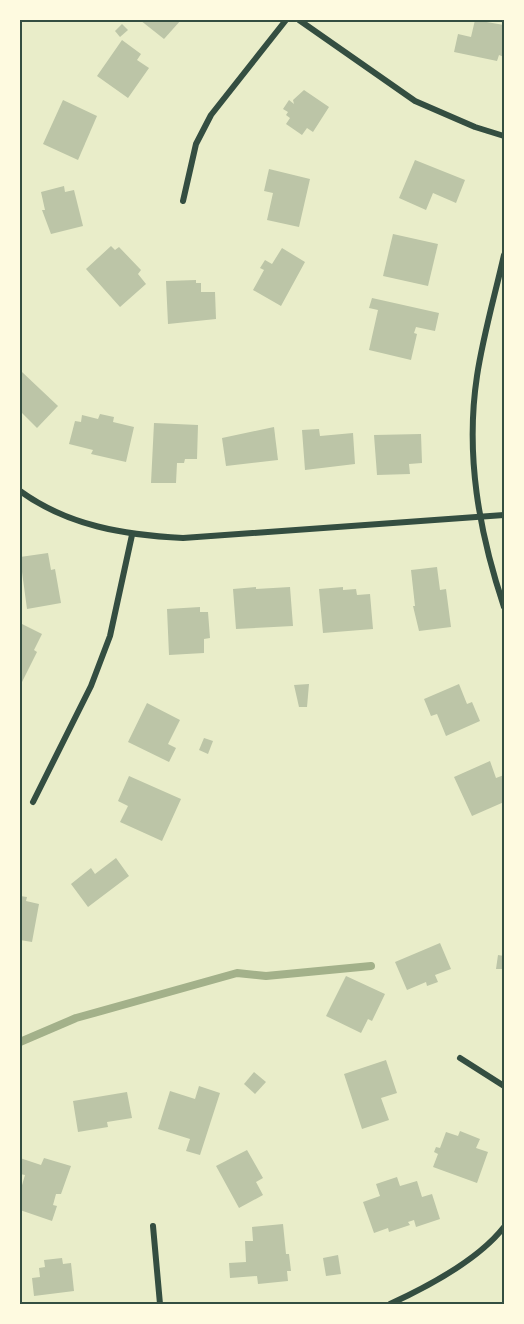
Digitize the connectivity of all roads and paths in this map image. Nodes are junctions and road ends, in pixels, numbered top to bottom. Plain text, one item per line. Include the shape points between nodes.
1 (286, 20) edge
2 (299, 20) edge
3 (504, 136) edge
4 (183, 201) dead end
5 (504, 255) edge
6 (20, 491) edge
7 (504, 515) edge
8 (480, 517) junction
9 (132, 535) junction
10 (504, 607) edge
11 (33, 802) dead end
12 (460, 1058) dead end
13 (504, 1086) edge
14 (153, 1226) dead end
15 (504, 1227) edge
16 (160, 1305) edge
17 (390, 1305) edge

1 - 4 street via 211,115 196,144
2 - 3 street via 415,101 475,128
5 - 8 street via 477,376 473,480
6 - 9 street via 73,519
7 - 8 street
8 - 9 street via 221,537
8 - 10 street
9 - 11 street via 110,636 91,686
12 - 13 street
14 - 16 street
15 - 17 street via 440,1278

